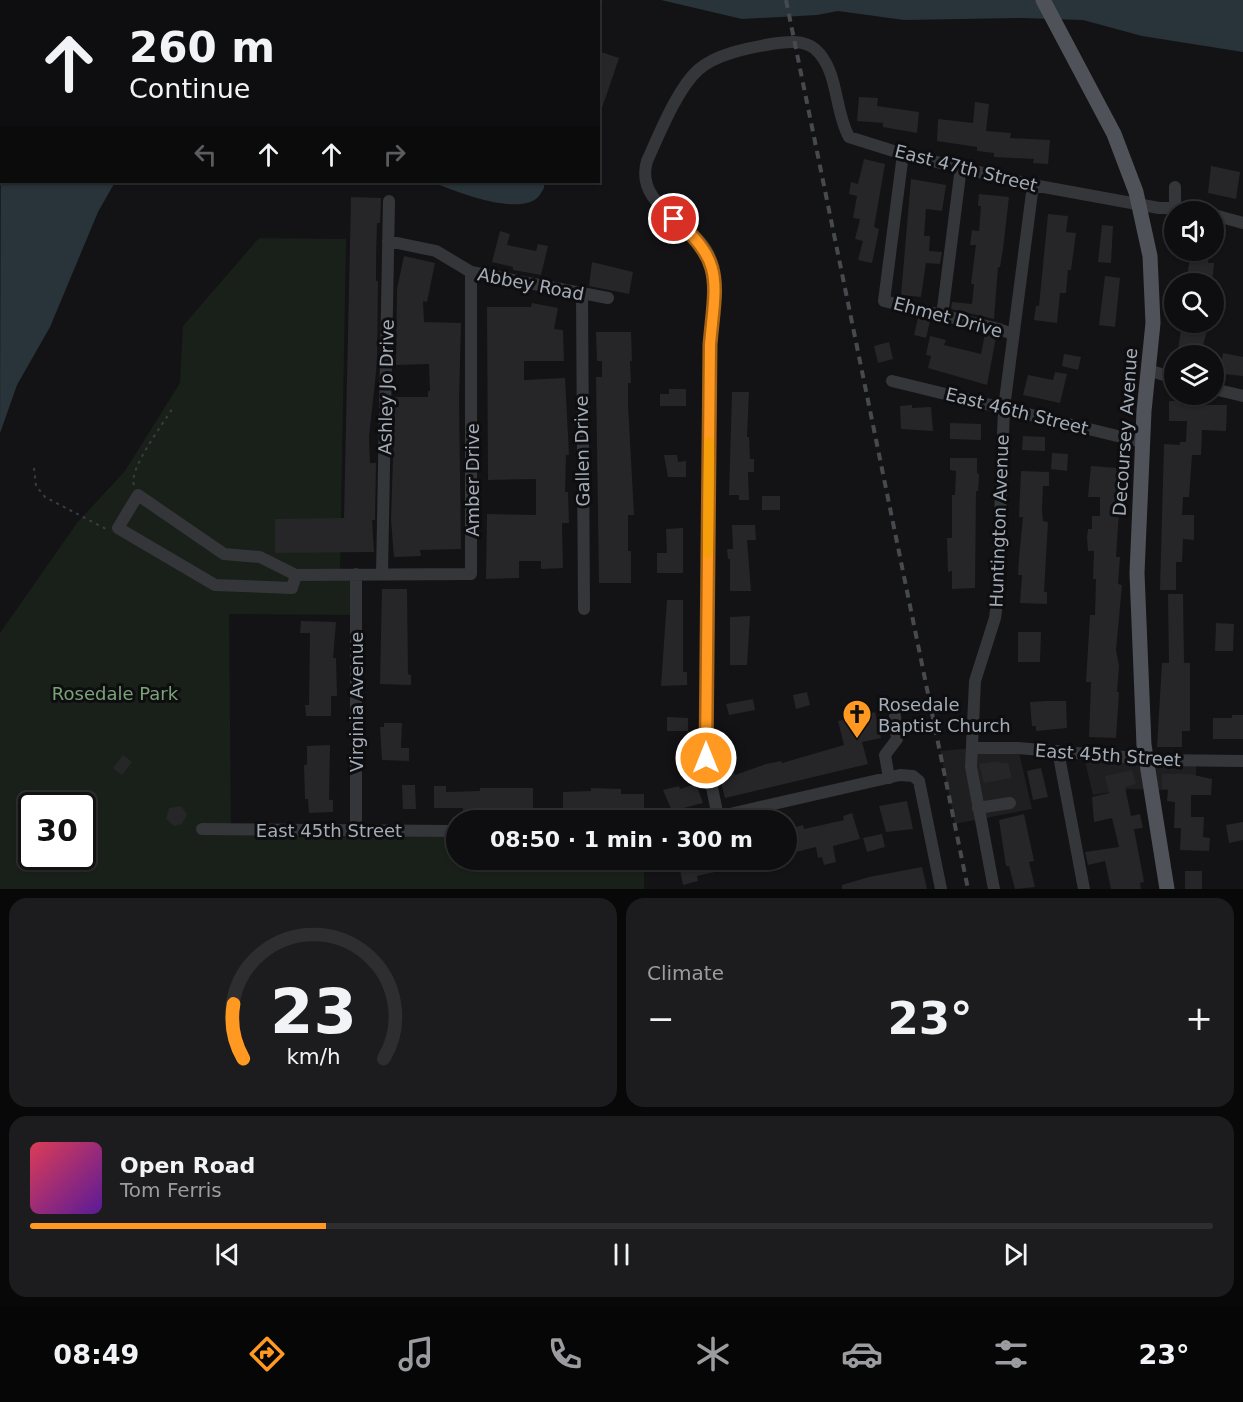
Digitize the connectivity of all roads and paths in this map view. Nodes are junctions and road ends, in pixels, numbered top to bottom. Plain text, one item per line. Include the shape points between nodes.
1 (1043, 0) edge
2 (903, 154) junction
3 (961, 167) junction
4 (1033, 185) junction
5 (1175, 187) dead end
6 (389, 201) dead end
7 (1175, 201) edge
8 (1139, 203) junction
9 (1164, 208) edge
10 (1224, 218) edge
11 (1243, 223) edge
12 (388, 241) junction
13 (471, 272) junction
14 (582, 294) junction
15 (608, 298) dead end
16 (942, 316) junction
17 (1012, 334) junction
18 (1148, 370) junction
19 (1164, 375) edge
20 (891, 381) dead end
21 (1224, 391) edge
22 (1243, 396) edge
23 (1004, 408) junction
24 (172, 409) dead end
25 (1142, 442) junction
26 (34, 468) dead end
27 (138, 495) junction
28 (118, 528) junction
29 (382, 573) junction
30 (356, 574) junction
31 (296, 575) junction
32 (584, 609) dead end
33 (895, 716) dead end
34 (974, 748) junction
35 (1058, 752) junction
36 (1146, 759) junction
37 (1243, 760) edge
38 (889, 778) junction
39 (1010, 803) dead end
40 (978, 808) junction
41 (716, 810) edge
42 (752, 810) edge
43 (202, 829) dead end
44 (356, 830) junction
45 (446, 831) edge
46 (942, 889) edge
47 (994, 889) edge
48 (1084, 889) edge
49 (1167, 889) edge

1 - 8 main road, Decoursey Avenue via 1114,134
2 - 3 street, East 47th Street
2 - 16 street, Ehmet Drive via 884,301
2 - 41 street, East 47th Street via 849,137 842,124 831,75 813,48 797,42 742,50 700,68 689,79 647,161 645,176 653,195 661,208 703,245 714,278 706,758
3 - 4 street, East 47th Street
3 - 16 street
4 - 8 street, East 47th Street
4 - 17 street, Huntington Avenue
5 - 7 street
6 - 12 street, Ashley Jo Drive
8 - 9 street, East 47th Street
8 - 18 main road, Decoursey Avenue via 1153,278
10 - 11 street
12 - 13 street, Abbey Road via 436,251
12 - 29 street, Ashley Jo Drive
13 - 14 street, Abbey Road
13 - 29 street, Amber Drive via 471,574
14 - 15 street, Abbey Road
14 - 32 street, Gallen Drive
16 - 17 street, Ehmet Drive
17 - 23 street, Huntington Avenue
18 - 19 street
18 - 25 main road, Decoursey Avenue
20 - 23 street, East 46th Street
21 - 22 street
23 - 25 street, East 46th Street
23 - 34 street, Huntington Avenue via 997,602 975,681
24 - 27 path via 136,468 132,480
25 - 36 main road, Decoursey Avenue via 1137,573
26 - 28 path via 36,486 45,496 105,530
27 - 28 street
27 - 31 street via 224,554 260,557
28 - 31 street via 215,585 291,588
29 - 30 street, Amber Drive
30 - 31 street, Amber Drive
30 - 44 street, Virginia Avenue
33 - 38 street via 897,739 885,755
34 - 35 street, East 45th Street
34 - 40 street, Huntington Avenue via 971,767
35 - 36 street, East 45th Street
35 - 48 street
36 - 37 street, East 45th Street
36 - 49 main road, Decoursey Avenue
38 - 42 street
38 - 46 street via 913,776 919,781
39 - 40 street
40 - 47 street, Huntington Avenue
43 - 44 street, East 45th Street
44 - 45 street, East 45th Street

